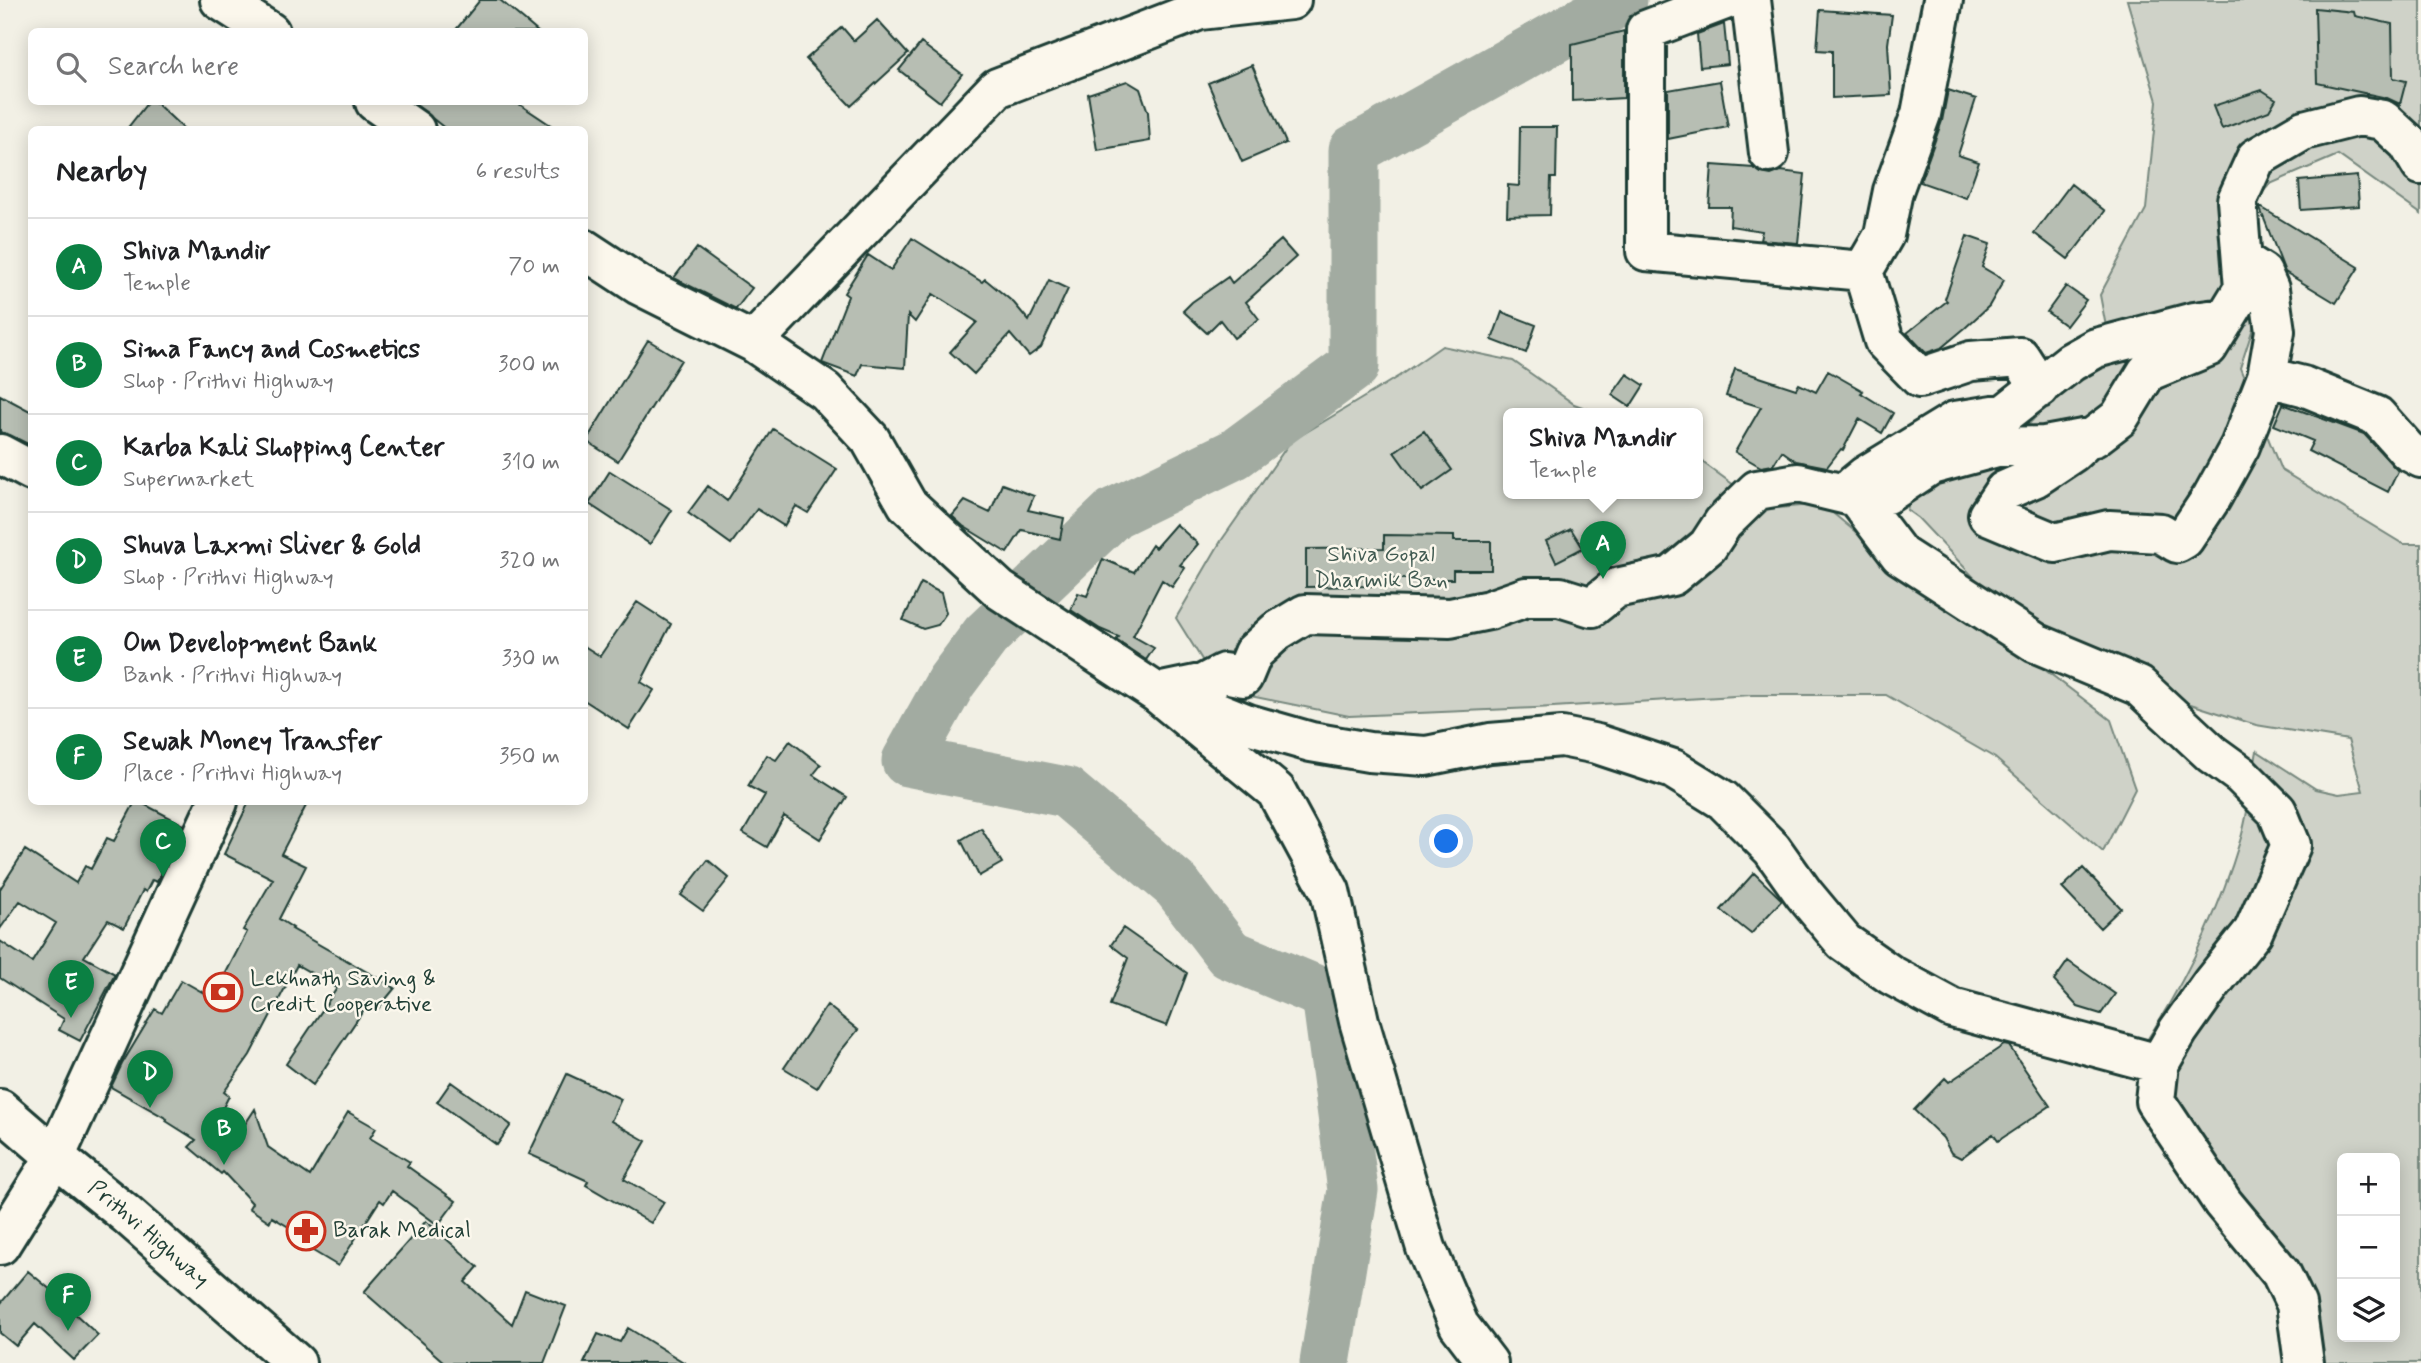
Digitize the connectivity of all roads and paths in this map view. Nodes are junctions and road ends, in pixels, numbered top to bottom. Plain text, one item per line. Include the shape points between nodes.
1 (220, 0) edge
2 (1291, 0) edge
3 (1725, 0) edge
4 (1751, 0) edge
5 (1943, 0) edge
6 (264, 28) edge
7 (379, 105) edge
8 (409, 126) edge
9 (1769, 153) dead end
10 (2421, 166) edge
11 (588, 251) edge
12 (2243, 261) junction
13 (1863, 271) junction
14 (2224, 318) junction
15 (753, 342) junction
16 (2267, 377) junction
17 (2040, 388) junction
18 (2086, 440) junction
19 (0, 454) edge
20 (2421, 458) edge
21 (28, 469) edge
22 (1856, 497) junction
23 (1157, 693) junction
24 (217, 805) edge
25 (2159, 1064) junction
26 (0, 1109) edge
27 (55, 1157) junction
28 (0, 1245) edge
29 (296, 1363) edge
30 (1488, 1363) edge
31 (2304, 1363) edge

1 - 6 main road
2 - 15 main road via 1200,10 997,88
3 - 13 main road via 1646,30 1646,251
4 - 9 main road
5 - 13 main road via 1920,114 1893,191 1884,235
7 - 8 main road
10 - 12 main road via 2408,143 2383,120 2359,116 2304,130 2256,158 2237,200
11 - 15 main road via 639,285
12 - 14 main road via 2244,288
12 - 16 main road via 2262,273 2269,289 2275,331
13 - 17 main road via 1884,341 1920,378 1972,361 2020,356
14 - 17 main road via 2096,348
14 - 18 main road via 2208,347 2147,372 2119,418
15 - 23 main road via 825,391 870,439 906,503 1000,590
16 - 18 main road via 2240,446 2212,497 2177,543 2161,533 2109,530 2054,543 1987,515 2004,491 2036,477
16 - 20 main road via 2303,386 2377,416 2408,451
17 - 22 main road via 2006,413 1955,421 1865,476 1854,485
18 - 22 main road via 1997,446 1931,465 1887,494
19 - 21 main road
22 - 23 main road via 1798,483 1757,490 1723,523 1708,546 1672,576 1616,588 1592,607 1560,597 1525,597 1450,618 1305,614 1253,653 1243,677 1224,673 1205,683
22 - 25 main road via 1900,555 2036,643 2139,686 2277,811 2291,845 2253,932 2211,983
23 - 25 main road via 1186,699 1261,728 1368,752 1426,756 1490,743 1562,737 1673,769 1723,800 1772,849 1844,942 1891,975 1952,1008
23 - 30 main road via 1276,791 1330,891 1359,1021 1426,1248 1459,1325
24 - 27 main road
25 - 31 main road via 2155,1101 2223,1203 2281,1273 2296,1304
26 - 27 main road, Prithvi Highway
27 - 28 main road
27 - 29 main road, Prithvi Highway

